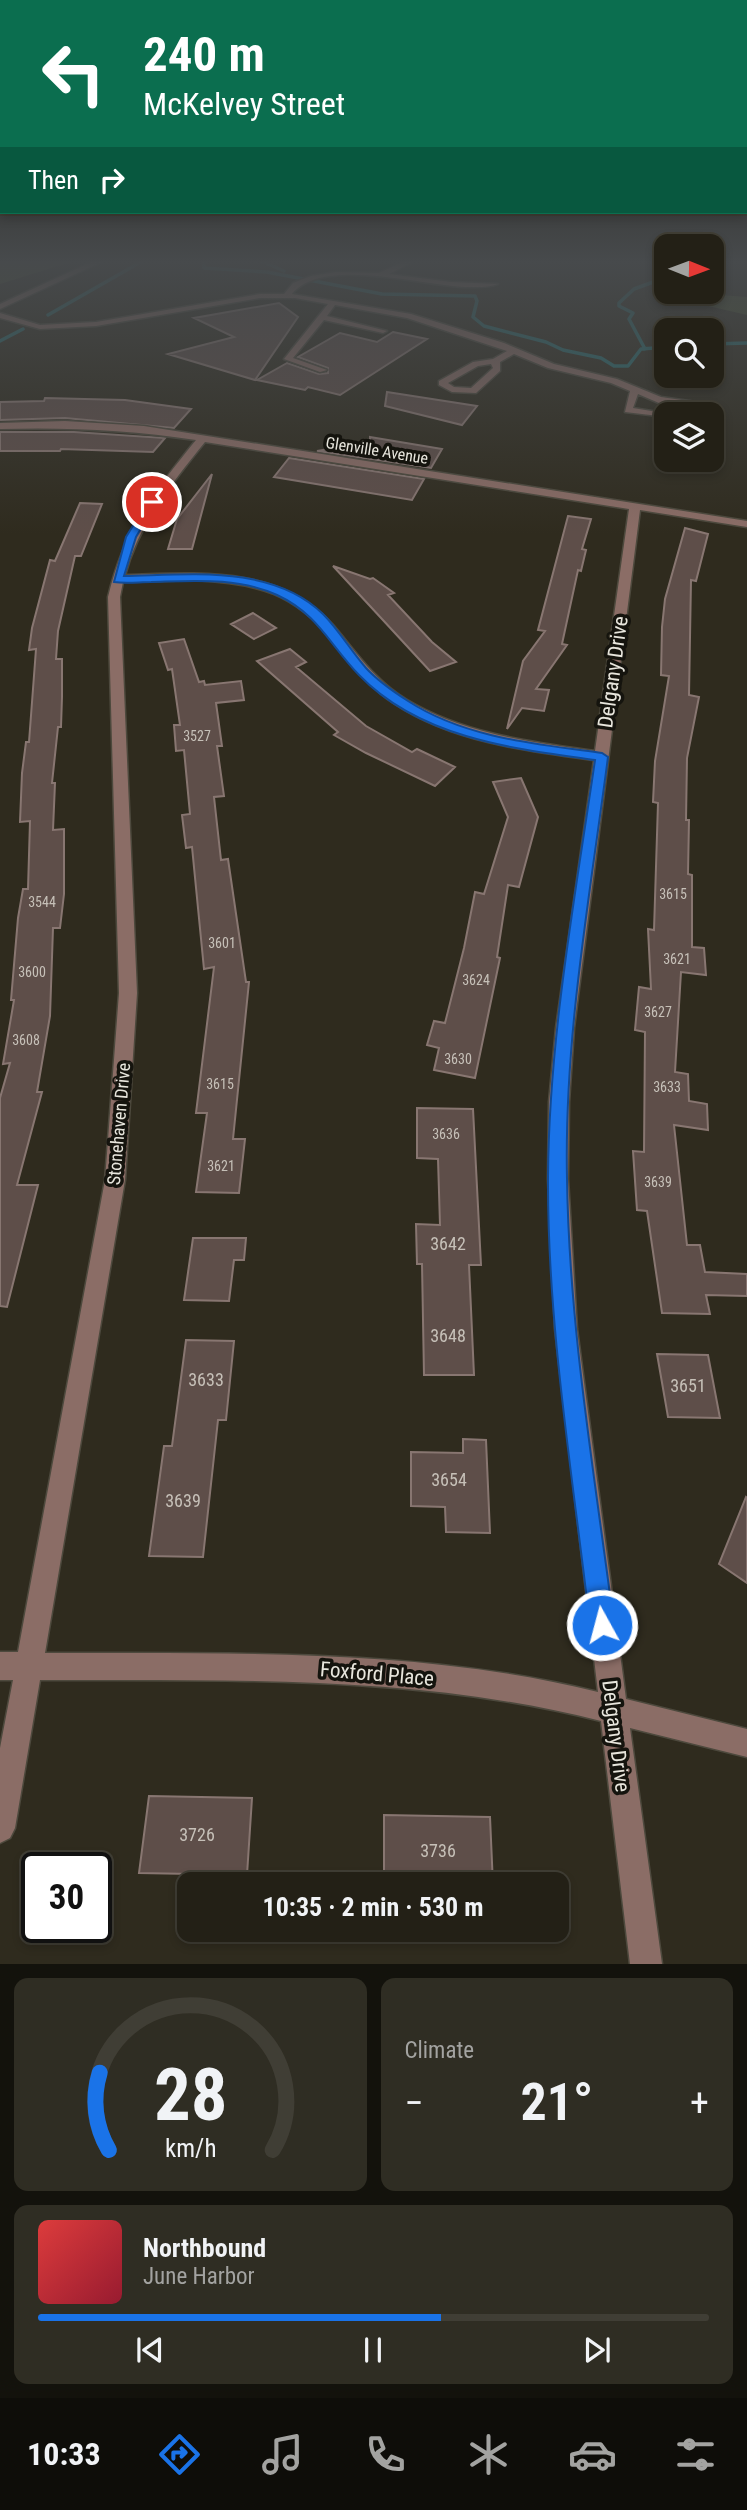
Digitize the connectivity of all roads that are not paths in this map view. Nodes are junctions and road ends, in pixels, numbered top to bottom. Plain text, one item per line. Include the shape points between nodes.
1 (295, 351) edge
2 (513, 351) edge
3 (516, 351) edge
4 (495, 361) junction
5 (323, 370) dead end
6 (635, 390) junction
7 (675, 402) edge
8 (654, 413) edge
9 (0, 426) edge
10 (204, 438) junction
11 (635, 506) junction
12 (747, 524) edge
13 (117, 579) junction
14 (602, 757) junction
15 (0, 1666) edge
16 (29, 1666) junction
17 (612, 1709) junction
18 (747, 1743) edge
19 (0, 1828) edge
20 (646, 1964) edge

1 - 5 street via 288,359
2 - 4 street
3 - 6 street
4 - 4 street via 476,364 442,383 473,391 497,369
6 - 7 street
6 - 8 street via 628,410
9 - 10 street, Glenville Avenue via 96,425
10 - 11 street, Glenville Avenue
10 - 13 street, Stonehaven Drive via 138,524
11 - 12 street, Glenville Avenue
11 - 14 street, Delgany Drive
13 - 14 street via 209,578 278,591 318,616 364,673 404,704 478,736
13 - 16 street, Stonehaven Drive via 113,611 128,993 115,1180
14 - 17 street, Delgany Drive via 565,1028 558,1179 566,1329
15 - 16 street, Foxford Place
16 - 17 street, Foxford Place via 322,1668 404,1674 555,1695
16 - 19 street, Stonehaven Drive
17 - 18 street, Foxford Place
17 - 20 street, Delgany Drive

